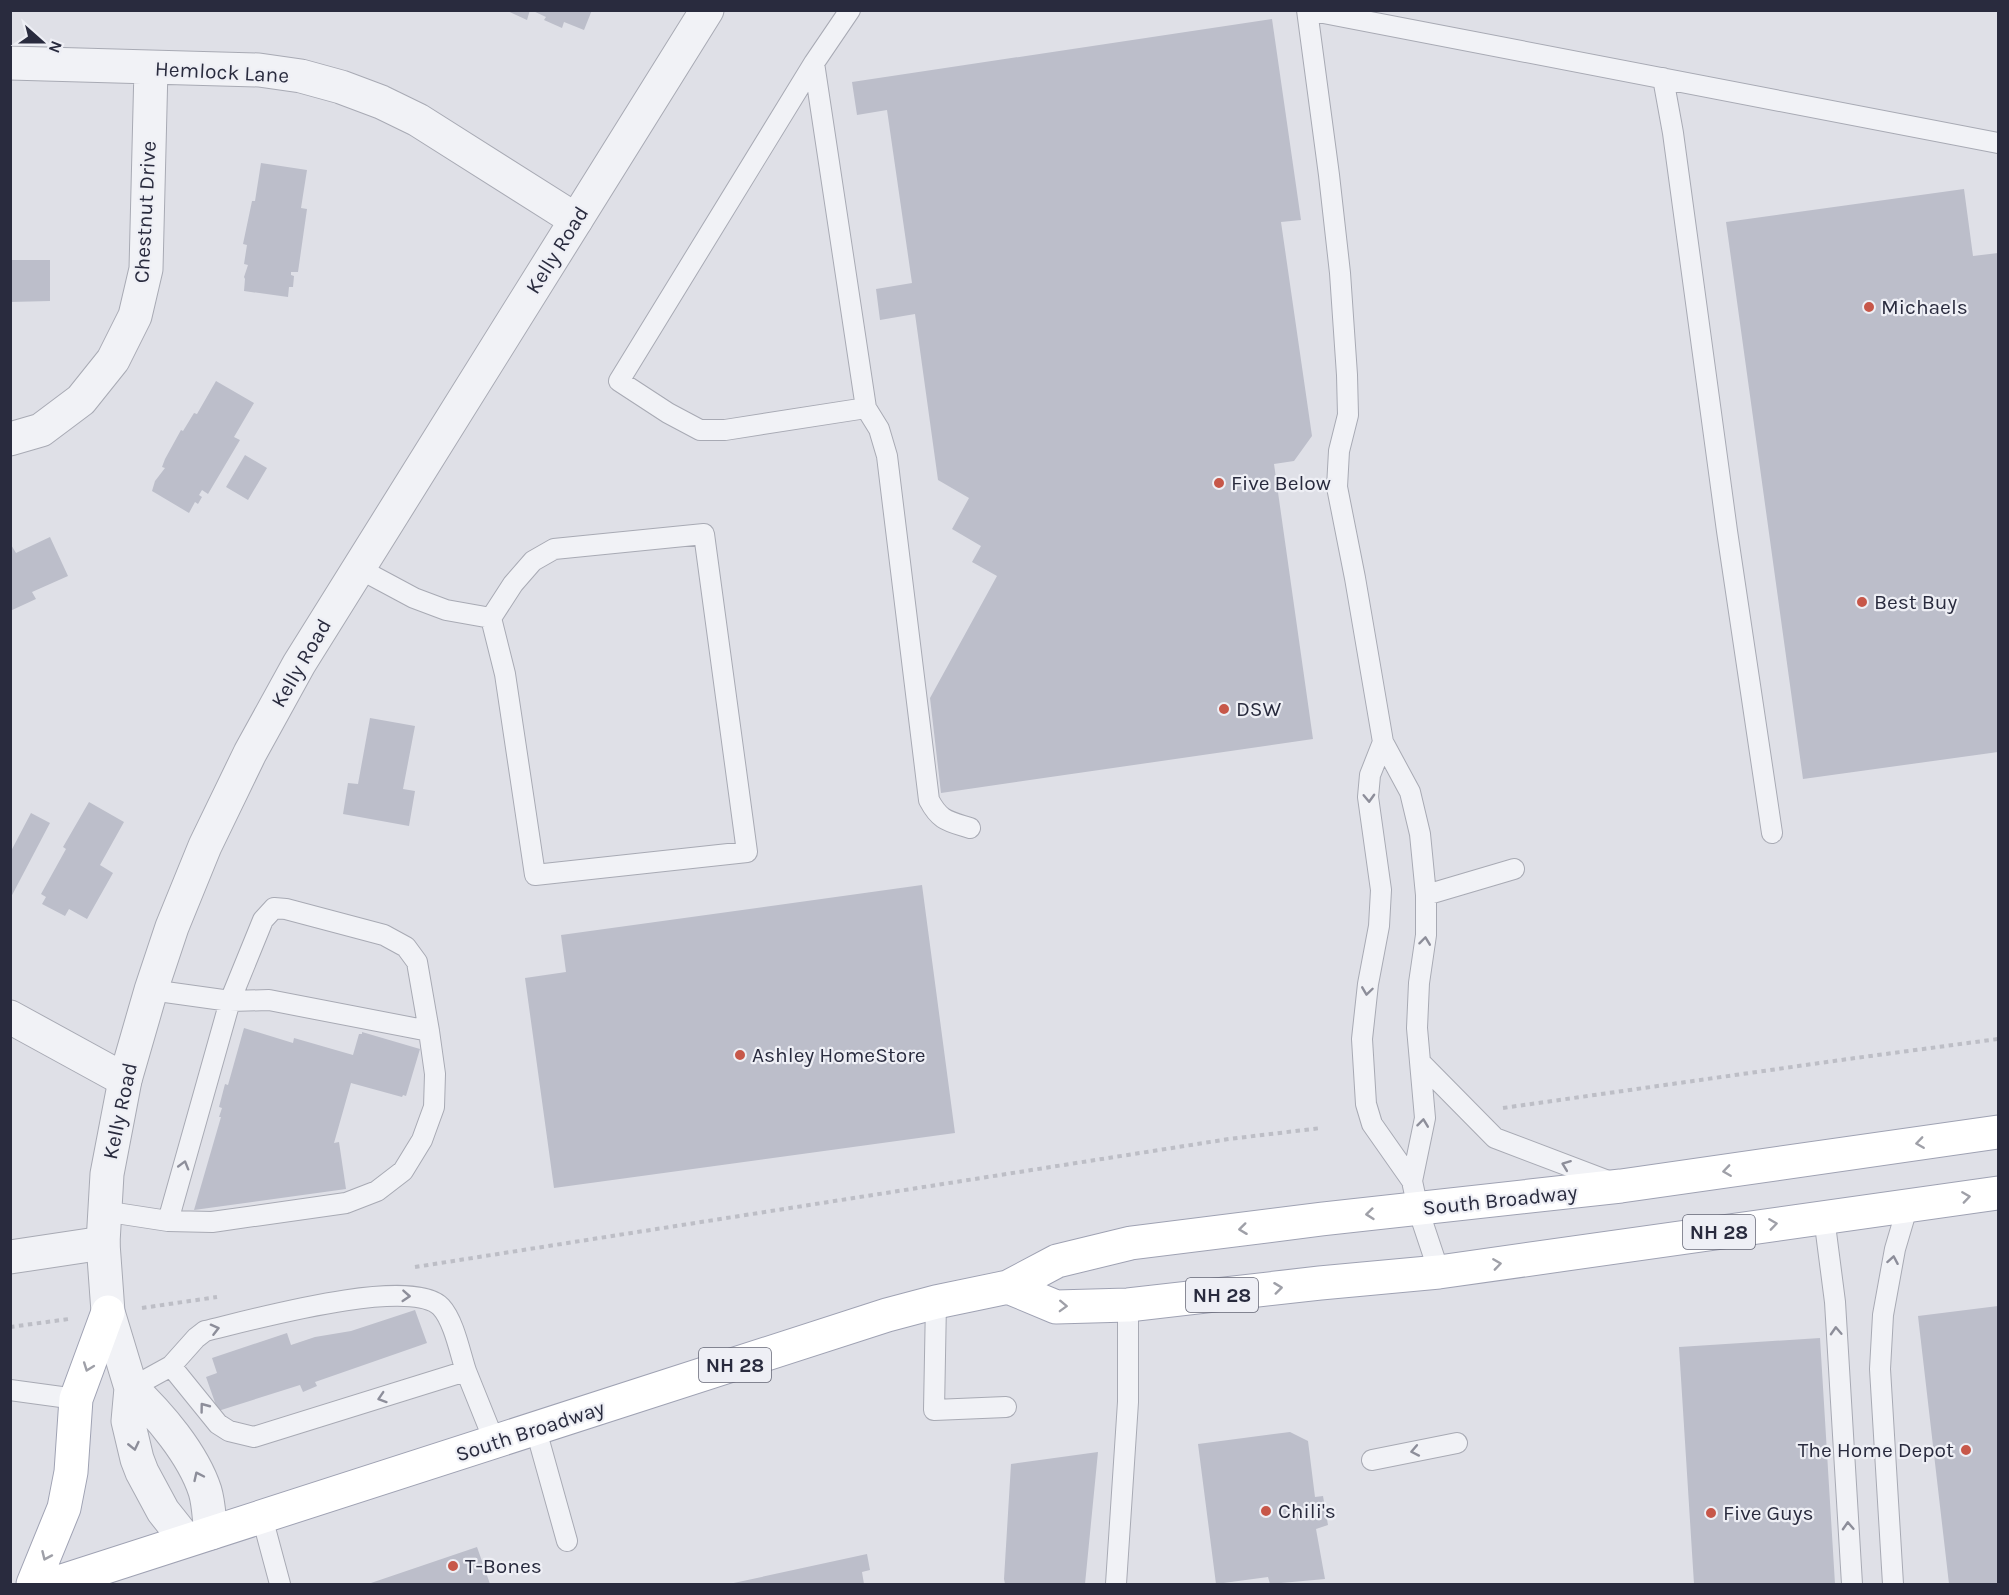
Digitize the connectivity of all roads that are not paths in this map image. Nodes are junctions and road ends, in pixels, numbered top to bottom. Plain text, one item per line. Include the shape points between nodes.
1 (707, 10) edge
2 (850, 10) edge
3 (1308, 10) edge
4 (10, 63) edge
5 (814, 63) junction
6 (151, 68) junction
7 (1663, 78) junction
8 (1998, 143) edge
9 (576, 220) junction
10 (866, 408) junction
11 (10, 439) edge
12 (358, 567) junction
13 (491, 618) junction
14 (1383, 742) junction
15 (970, 828) dead end
16 (1772, 833) dead end
17 (1514, 869) dead end
18 (1426, 895) junction
19 (151, 990) junction
20 (230, 1001) junction
21 (10, 1017) edge
22 (429, 1031) junction
23 (1420, 1062) junction
24 (125, 1080) junction
25 (1998, 1132) edge
26 (1621, 1186) junction
27 (1998, 1193) edge
28 (1415, 1195) junction
29 (1908, 1205) junction
30 (103, 1211) junction
31 (1824, 1217) junction
32 (168, 1221) junction
33 (103, 1243) junction
34 (10, 1257) edge
35 (1439, 1272) junction
36 (1008, 1287) junction
37 (936, 1302) junction
38 (1128, 1305) junction
39 (108, 1312) junction
40 (171, 1366) junction
41 (466, 1371) junction
42 (131, 1388) junction
43 (10, 1390) edge
44 (76, 1399) junction
45 (1006, 1407) dead end
46 (536, 1430) junction
47 (495, 1443) junction
48 (1457, 1443) dead end
49 (1372, 1460) dead end
50 (262, 1517) junction
51 (199, 1537) junction
52 (567, 1541) dead end
53 (33, 1584) edge
54 (53, 1584) edge
55 (280, 1584) edge
56 (1116, 1584) edge
57 (1852, 1584) edge
58 (1893, 1584) edge

1 - 9 street, Kelly Road
2 - 5 lane
3 - 7 lane
3 - 14 lane via 1340,273 1347,375 1348,415 1339,451 1337,487
4 - 6 street, Hemlock Lane
5 - 10 lane
5 - 10 lane via 618,381 700,430
6 - 9 street, Hemlock Lane via 260,70 341,87 418,120
6 - 11 street, Chestnut Drive via 146,269 135,316 113,360 81,400 41,430
7 - 8 lane
7 - 16 lane
9 - 12 street, Kelly Road
10 - 15 lane via 879,429 887,456 929,800 936,813
12 - 13 lane via 414,598 446,610
12 - 19 street, Kelly Road via 250,753 205,846
13 - 13 lane via 505,674 535,875 747,852 704,534 554,549 533,561
14 - 18 lane via 1410,792 1420,834
14 -> 28 lane via 1370,775 1368,797 1381,890 1362,1039 1365,1093 1372,1124
17 - 18 lane
23 -> 18 lane via 1417,1028
19 - 20 lane
19 - 24 street, Kelly Road
20 - 22 lane via 269,1000
20 - 22 lane via 263,920 274,908 286,909 384,935 406,947 417,962
32 -> 20 lane
21 - 24 street
22 - 32 lane via 435,1074 434,1107 408,1164 377,1191 346,1203 212,1222
26 -> 23 lane via 1495,1138
28 -> 23 lane via 1425,1118
24 - 30 street, Kelly Road
25 -> 26 main road, South Broadway / NH 28
26 - 28 main road, South Broadway / NH 28
29 -> 27 main road, NH 28
28 - 35 lane
28 -> 36 main road, South Broadway / NH 28 via 1131,1243 1058,1261
29 - 31 main road, NH 28
58 -> 29 lane via 1880,1370 1883,1315
30 - 32 lane
30 - 33 street, Kelly Road
35 -> 31 main road, NH 28
57 -> 31 lane via 1835,1302
33 - 34 street
33 - 39 street, Kelly Road
38 -> 35 main road, NH 28
36 - 37 main road, South Broadway / NH 28
36 -> 38 main road, NH 28 via 1056,1307
37 - 45 lane via 934,1410
37 - 46 main road, South Broadway / NH 28
38 - 56 lane via 1128,1402
39 - 42 street, Kelly Road
39 -> 44 main road
41 -> 40 lane via 254,1437 218,1424
40 -> 41 lane via 206,1331 315,1305 389,1295 418,1297 441,1306 449,1317
40 - 42 lane
41 - 47 lane
51 -> 42 street, Kelly Road via 204,1491 189,1457 151,1407
42 -> 51 street, Kelly Road via 128,1421 137,1459 163,1510
43 - 44 lane
44 -> 53 main road via 71,1472 64,1508
46 - 47 main road, South Broadway / NH 28
46 - 52 lane
47 - 50 main road, South Broadway / NH 28
48 -> 49 lane
50 - 51 main road, South Broadway / NH 28
50 - 55 lane
51 - 54 main road, South Broadway / NH 28

